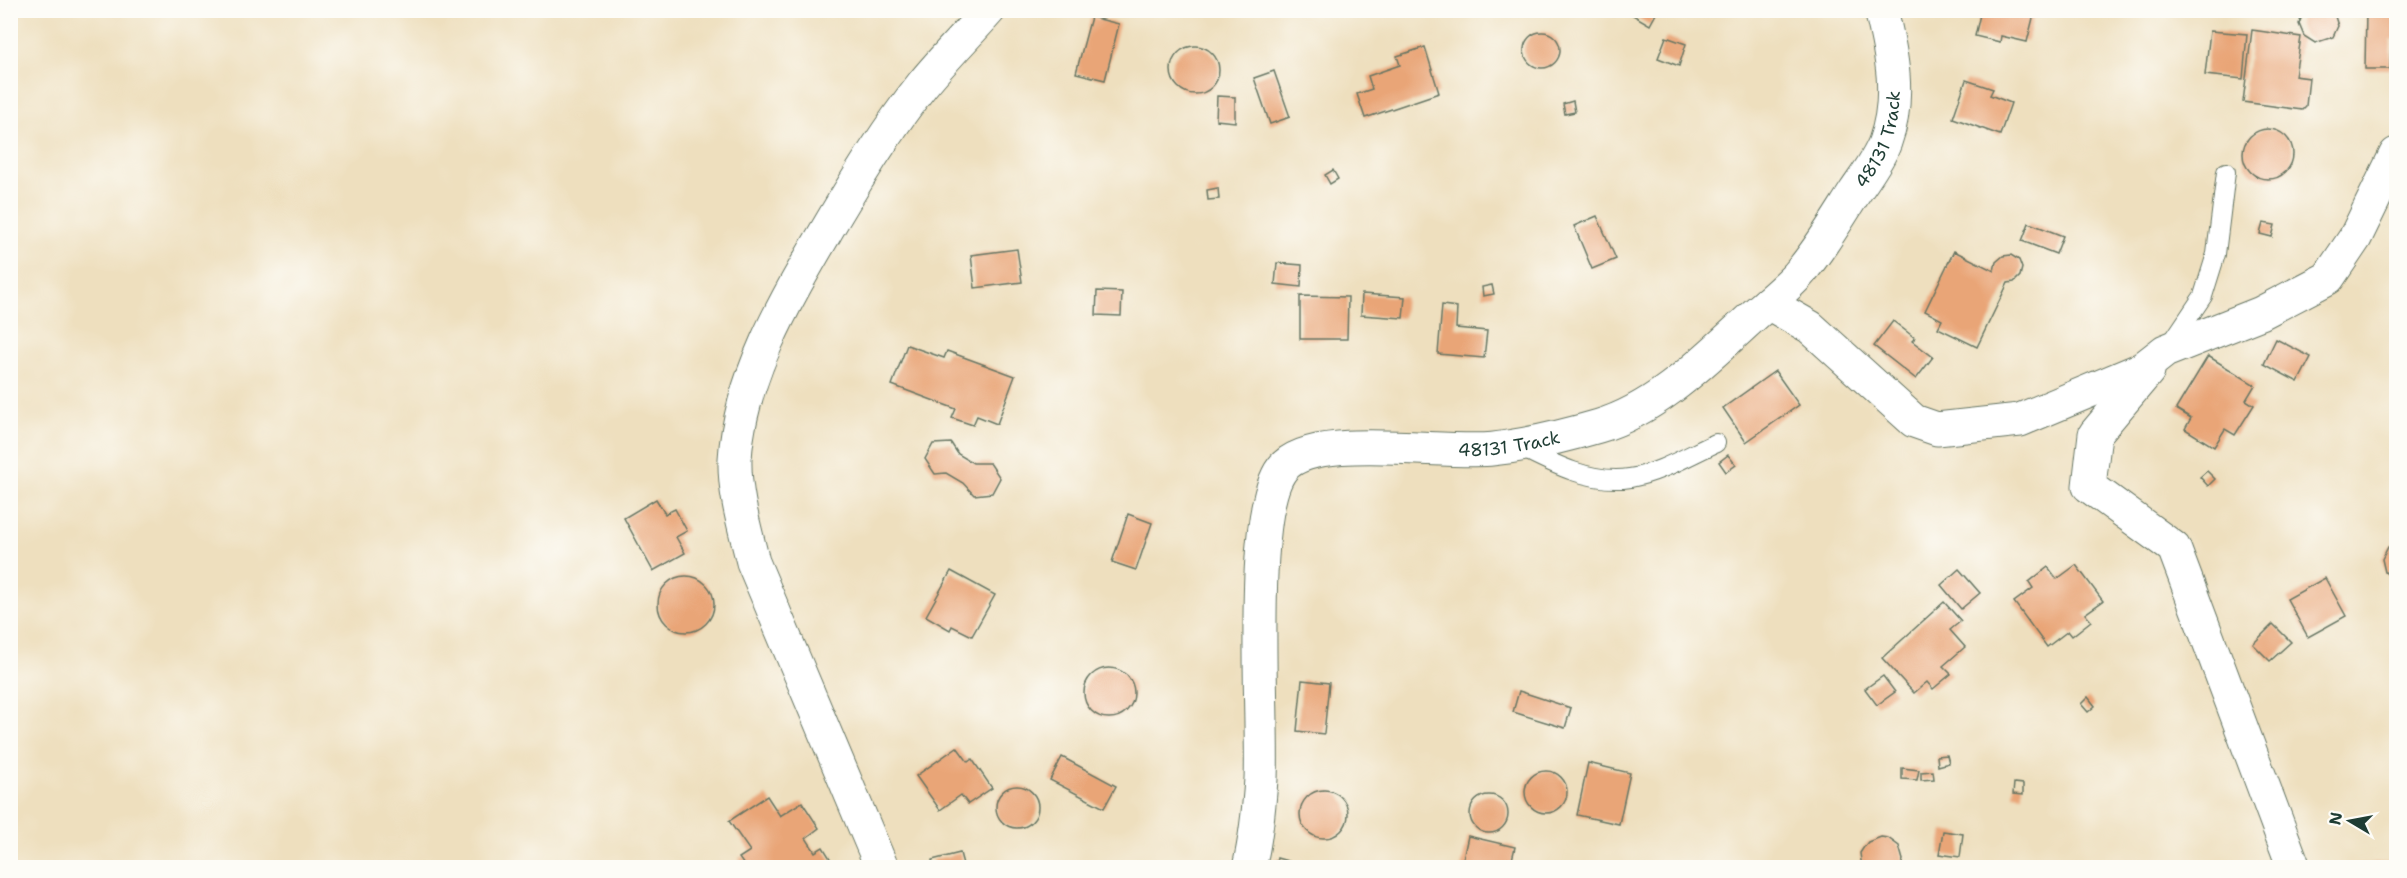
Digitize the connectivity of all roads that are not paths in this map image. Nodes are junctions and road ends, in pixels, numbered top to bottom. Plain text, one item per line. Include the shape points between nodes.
1 (989, 10) edge
2 (1881, 10) edge
3 (2397, 154) edge
4 (2226, 172) dead end
5 (1768, 303) junction
6 (2165, 351) junction
7 (1716, 443) dead end
8 (1516, 445) junction
9 (882, 867) edge
10 (1249, 867) edge
11 (2294, 867) edge

1 - 9 street via 922,85 873,152 802,273 765,347 743,409 735,460 753,562
2 - 5 street, 48131 Track via 1893,58 1894,101 1884,144 1839,218 1797,276
3 - 6 street via 2355,238 2328,278 2261,313
4 - 6 lane via 2216,255 2203,296
5 - 6 street via 1810,327 1914,421 1937,429 2020,420 2142,369
5 - 8 street, 48131 Track via 1656,398 1604,425
6 - 11 street via 2095,434 2089,486 2174,548
7 - 8 lane via 1630,478 1580,473 1553,465
8 - 10 street, 48131 Track via 1491,450 1330,447 1304,453 1284,466 1272,484 1262,579 1261,777 1257,833

